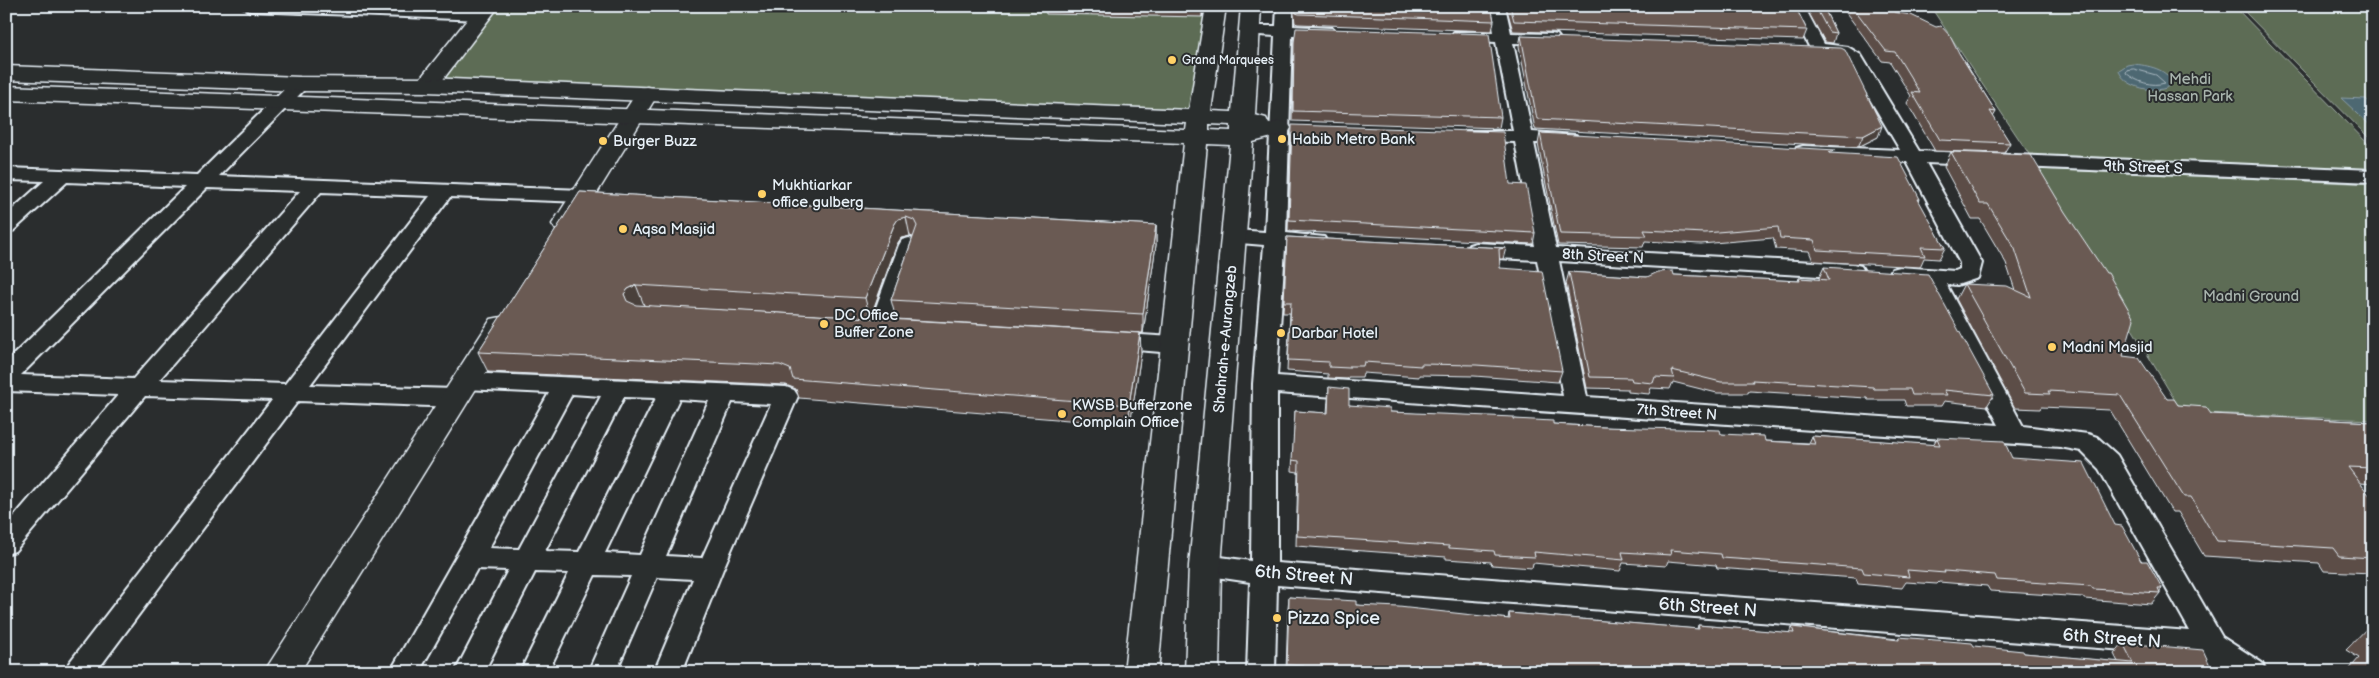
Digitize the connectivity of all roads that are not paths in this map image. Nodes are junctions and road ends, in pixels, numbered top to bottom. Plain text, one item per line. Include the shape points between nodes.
1 (250, 6) edge
2 (1216, 6) edge
3 (1284, 6) edge
4 (1497, 6) edge
5 (1796, 6) edge
6 (274, 7) edge
7 (486, 10) edge
8 (1250, 18) edge
9 (1282, 31) junction
10 (1340, 32) edge
11 (1445, 36) edge
12 (1503, 38) junction
13 (1572, 40) edge
14 (1798, 47) edge
15 (1818, 48) junction
16 (6, 73) edge
17 (300, 84) junction
18 (427, 85) junction
19 (6, 93) edge
20 (282, 103) junction
21 (640, 105) junction
22 (1198, 127) junction
23 (1242, 128) junction
24 (1290, 128) junction
25 (1455, 134) edge
26 (1523, 136) junction
27 (1591, 140) edge
28 (1787, 151) edge
29 (1914, 158) junction
30 (6, 174) edge
31 (62, 176) junction
32 (2373, 176) edge
33 (201, 181) junction
34 (316, 186) junction
35 (444, 191) junction
36 (584, 196) junction
37 (6, 226) edge
38 (1235, 238) junction
39 (1275, 240) junction
40 (1333, 243) edge
41 (910, 244) edge
42 (552, 247) edge
43 (1459, 249) edge
44 (1546, 253) junction
45 (1931, 276) junction
46 (514, 306) edge
47 (879, 329) edge
48 (1084, 339) edge
49 (1173, 345) junction
50 (6, 376) edge
51 (6, 383) edge
52 (1265, 384) junction
53 (564, 387) junction
54 (138, 388) junction
55 (461, 389) junction
56 (616, 389) junction
57 (672, 390) junction
58 (290, 393) junction
59 (724, 393) junction
60 (1576, 405) junction
61 (2016, 436) junction
62 (6, 544) edge
63 (470, 558) junction
64 (528, 561) junction
65 (588, 563) junction
66 (649, 566) junction
67 (1205, 566) junction
68 (710, 569) junction
69 (1264, 573) junction
70 (2211, 646) junction
71 (79, 672) edge
72 (281, 672) edge
73 (404, 672) edge
74 (469, 672) edge
75 (534, 672) edge
76 (602, 672) edge
77 (668, 672) edge
78 (1141, 672) edge
79 (1202, 672) edge
80 (1261, 672) edge
81 (2227, 672) edge
82 (2252, 672) edge

1 - 6 street
2 - 22 main road
3 - 9 street
4 - 12 street
5 - 15 street
6 - 7 street
7 - 18 main road
8 - 9 street
8 - 23 main road, Shahrah-e-Aurangzeb
9 - 10 street
9 - 24 street
11 - 12 street
12 - 13 street
12 - 26 street
14 - 15 street
15 - 29 street via 1850,54
16 - 17 main road
17 - 18 main road
17 - 20 street
18 - 21 main road
19 - 20 main road
20 - 21 main road
20 - 33 street
21 - 22 main road
21 - 36 main road
22 - 23 main road
22 - 49 main road
23 - 24 main road
23 - 38 main road, Shahrah-e-Aurangzeb
24 - 39 street
25 - 26 street
26 - 27 street
26 - 44 street
28 - 29 street, 9th Street S
29 - 32 street, 9th Street S
29 - 45 street, 8th Street N via 1971,263 1970,273 1957,278
30 - 31 street
31 - 33 street
31 - 37 street
33 - 34 street
33 - 50 street
34 - 35 street
34 - 54 street
35 - 36 street
35 - 58 street
36 - 42 main road
38 - 39 street
38 - 67 main road, Shahrah-e-Aurangzeb
39 - 40 street
39 - 52 street
41 - 47 street
43 - 44 street, 8th Street N
44 - 45 street, 8th Street N
44 - 60 street
45 - 61 street
46 - 55 main road
48 - 49 street
49 - 78 main road
51 - 54 street
52 - 60 street, 7th Street N
52 - 69 street
53 - 55 street
53 - 56 street
53 - 63 street
54 - 58 street
54 - 62 street
55 - 58 street
55 - 72 main road
56 - 57 street
56 - 64 street
57 - 59 street
57 - 65 street
58 - 71 street
59 - 66 street
59 - 68 street via 786,396
60 - 61 street, 7th Street N
61 - 70 street, 7th Street N via 2088,443 2108,462
63 - 64 street
63 - 73 street
64 - 65 street
64 - 74 street
65 - 66 street
65 - 75 street
66 - 68 street
66 - 76 street
67 - 69 street, 6th Street N
67 - 79 main road, Shahrah-e-Aurangzeb
68 - 77 street
69 - 70 street, 6th Street N
69 - 80 street
70 - 81 street
70 - 82 street

